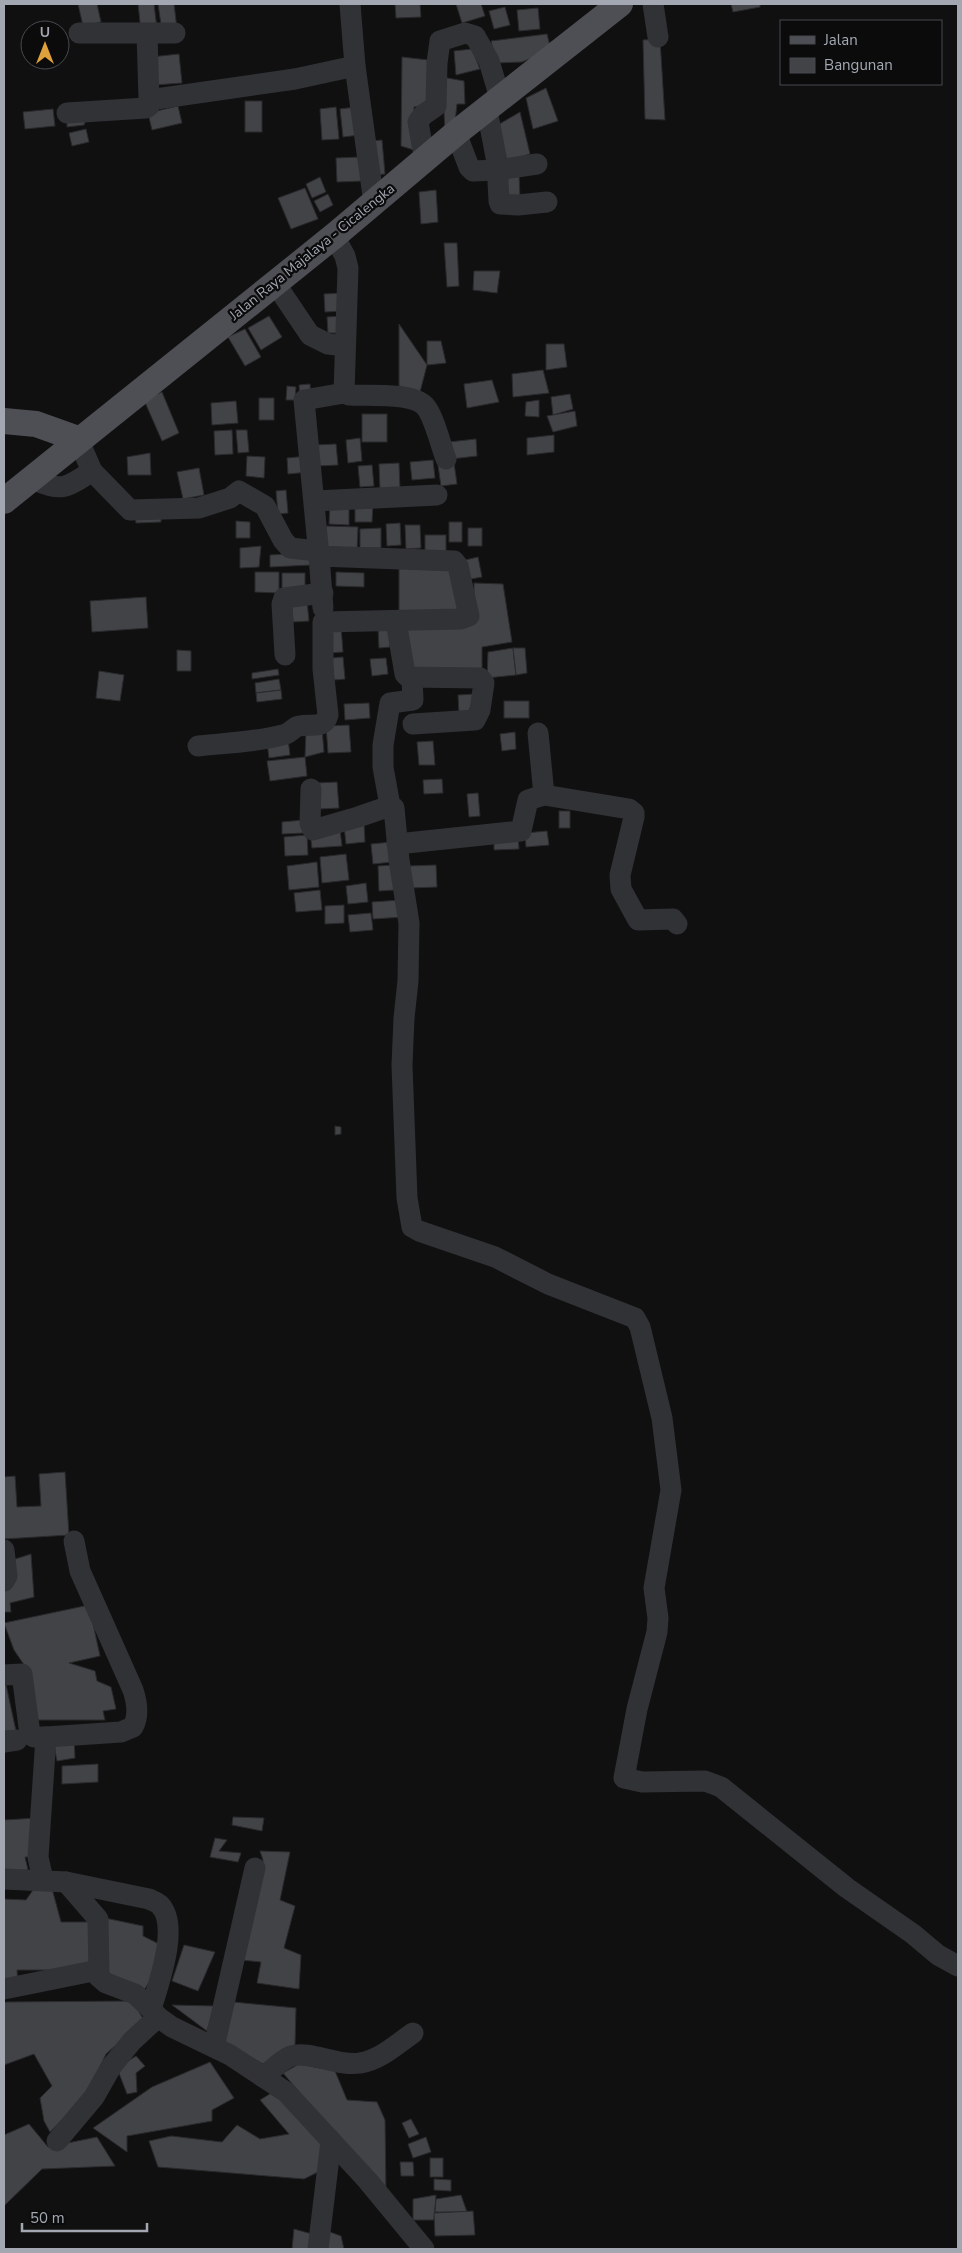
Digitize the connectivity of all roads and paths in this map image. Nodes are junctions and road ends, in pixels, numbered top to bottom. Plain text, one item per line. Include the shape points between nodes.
1 (350, 4) edge
2 (620, 4) edge
3 (654, 4) edge
4 (79, 33) dead end
5 (147, 33) junction
6 (175, 33) dead end
7 (658, 37) dead end
8 (355, 66) junction
9 (149, 100) junction
10 (494, 104) junction
11 (67, 113) dead end
12 (456, 133) junction
13 (424, 160) junction
14 (537, 164) dead end
15 (497, 170) junction
16 (547, 202) dead end
17 (374, 203) junction
18 (334, 236) junction
19 (275, 283) junction
20 (345, 346) junction
21 (344, 393) junction
22 (4, 421) edge
23 (78, 440) junction
24 (446, 459) dead end
25 (92, 471) junction
26 (31, 479) junction
27 (437, 494) dead end
28 (4, 501) edge
29 (315, 501) junction
30 (318, 554) junction
31 (323, 593) junction
32 (396, 621) junction
33 (323, 622) junction
34 (285, 655) dead end
35 (412, 678) junction
36 (414, 724) dead end
37 (538, 733) dead end
38 (198, 746) dead end
39 (311, 789) dead end
40 (544, 795) junction
41 (390, 806) junction
42 (398, 844) junction
43 (677, 924) dead end
44 (74, 1541) dead end
45 (4, 1550) edge
46 (4, 1581) edge
47 (4, 1675) edge
48 (46, 1737) junction
49 (255, 1868) dead end
50 (4, 1879) edge
51 (43, 1880) junction
52 (66, 1882) junction
53 (958, 1966) edge
54 (98, 1970) junction
55 (4, 1989) edge
56 (154, 2013) junction
57 (414, 2033) dead end
58 (214, 2047) junction
59 (263, 2077) junction
60 (57, 2141) dead end
61 (331, 2141) junction
62 (318, 2249) edge
63 (424, 2249) edge

1 - 8 street
2 - 10 main road, Jalan Raya Majalaya - Cicalengka
3 - 7 street
4 - 5 street
5 - 6 street
5 - 9 street
8 - 9 street via 295,79
8 - 17 street
9 - 11 street via 146,108
10 - 12 main road, Jalan Raya Majalaya - Cicalengka
10 - 13 street via 489,61 475,36 465,33 440,41 436,106 418,122
10 - 15 street
12 - 13 main road, Jalan Raya Majalaya - Cicalengka
12 - 15 street via 469,167 473,170
13 - 17 main road, Jalan Raya Majalaya - Cicalengka
14 - 15 street
15 - 16 street via 500,204
17 - 18 main road, Jalan Raya Majalaya - Cicalengka
18 - 19 main road, Jalan Raya Majalaya - Cicalengka
18 - 20 street via 348,262
19 - 20 street via 310,335 328,344
19 - 23 main road, Jalan Raya Majalaya - Cicalengka
20 - 21 street
21 - 24 street via 405,398 424,405
21 - 29 street via 304,400
22 - 23 main road via 36,424
23 - 25 street
23 - 26 main road, Jalan Raya Majalaya - Cicalengka
25 - 26 street via 60,488
25 - 30 street via 123,504 199,508 232,497 239,491 265,506 290,548
26 - 28 main road, Jalan Raya Majalaya - Cicalengka
27 - 29 street
29 - 30 street
30 - 31 street
30 - 32 street via 454,561 458,566 469,616
31 - 33 street
31 - 34 street via 284,598
32 - 33 street
32 - 35 street via 406,674
33 - 38 street via 326,722 297,726 289,733 267,738
35 - 36 street via 480,678 484,682 480,710 475,720
35 - 41 street via 413,700 390,703 387,720 383,766
37 - 40 street
39 - 41 street via 313,830
40 - 42 street via 528,800 521,831
40 - 43 street via 632,810 634,817 620,875 622,889 638,920 673,919
41 - 42 street via 394,808
42 - 53 street via 409,923 402,1064 407,1198 412,1227 495,1257 548,1284 635,1318 658,1400 670,1498 654,1588 657,1632 637,1709 624,1778 642,1782 705,1781 721,1787 847,1888
44 - 48 street via 80,1571 133,1690 137,1714 133,1727 121,1732
45 - 46 street via 7,1576
47 - 48 street via 22,1674 30,1734 34,1738
48 - 51 street via 38,1857
49 - 58 street
50 - 51 street
51 - 52 street
52 - 54 street via 98,1918
52 - 56 street via 150,1899 159,1904 165,1914 166,1953
54 - 55 street
54 - 56 street via 102,1981 135,1994
56 - 58 street via 172,2027
56 - 60 street via 116,2060 94,2097
57 - 59 street via 367,2062 344,2063 295,2055
58 - 59 street
59 - 61 street via 286,2092
61 - 62 street
61 - 63 street

